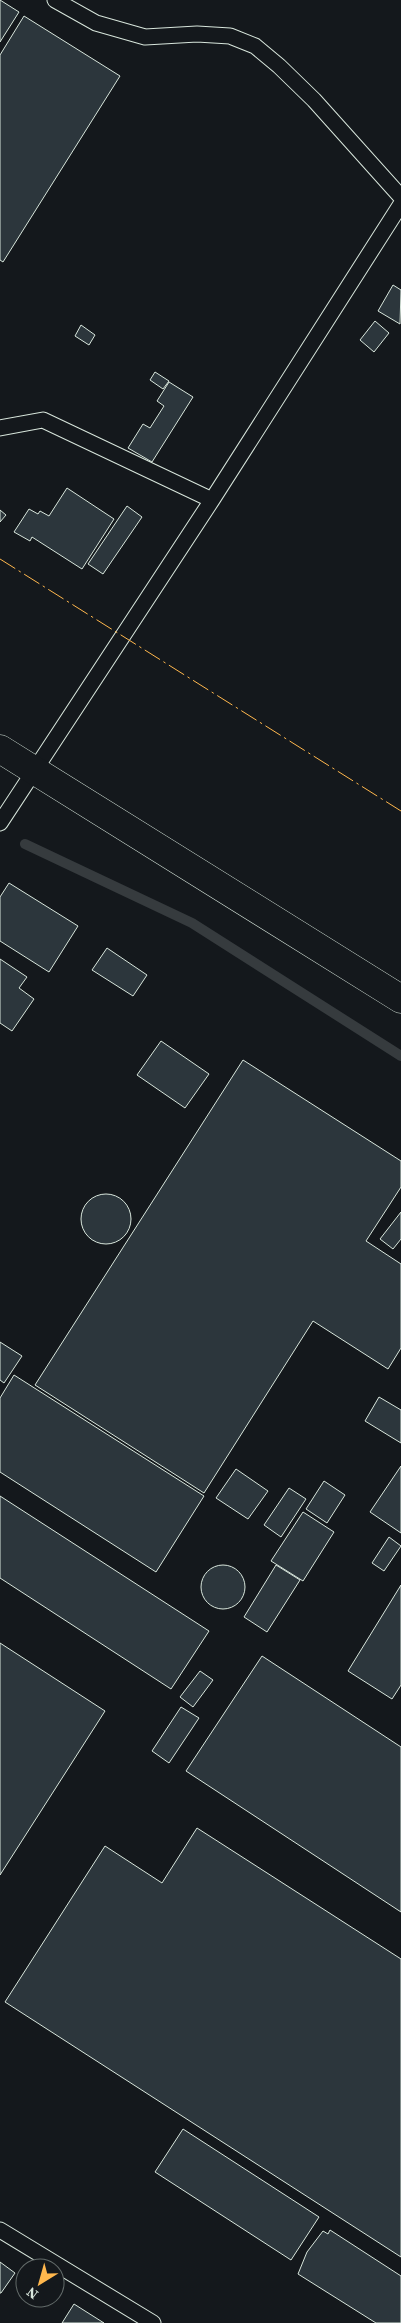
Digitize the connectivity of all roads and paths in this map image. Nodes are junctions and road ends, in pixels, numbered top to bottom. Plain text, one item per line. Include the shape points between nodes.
1 (56, 0) edge
2 (401, 197) edge
3 (401, 204) edge
4 (0, 428) edge
5 (212, 500) junction
6 (0, 749) edge
7 (36, 770) junction
8 (0, 823) edge
9 (401, 999) edge
10 (0, 2230) edge
11 (153, 2323) edge

1 - 2 lane via 96,23 145,37 230,36 254,46 314,100
3 - 5 lane
4 - 5 lane via 43,420
5 - 7 lane
6 - 7 street
7 - 8 lane
7 - 9 street
10 - 11 lane

